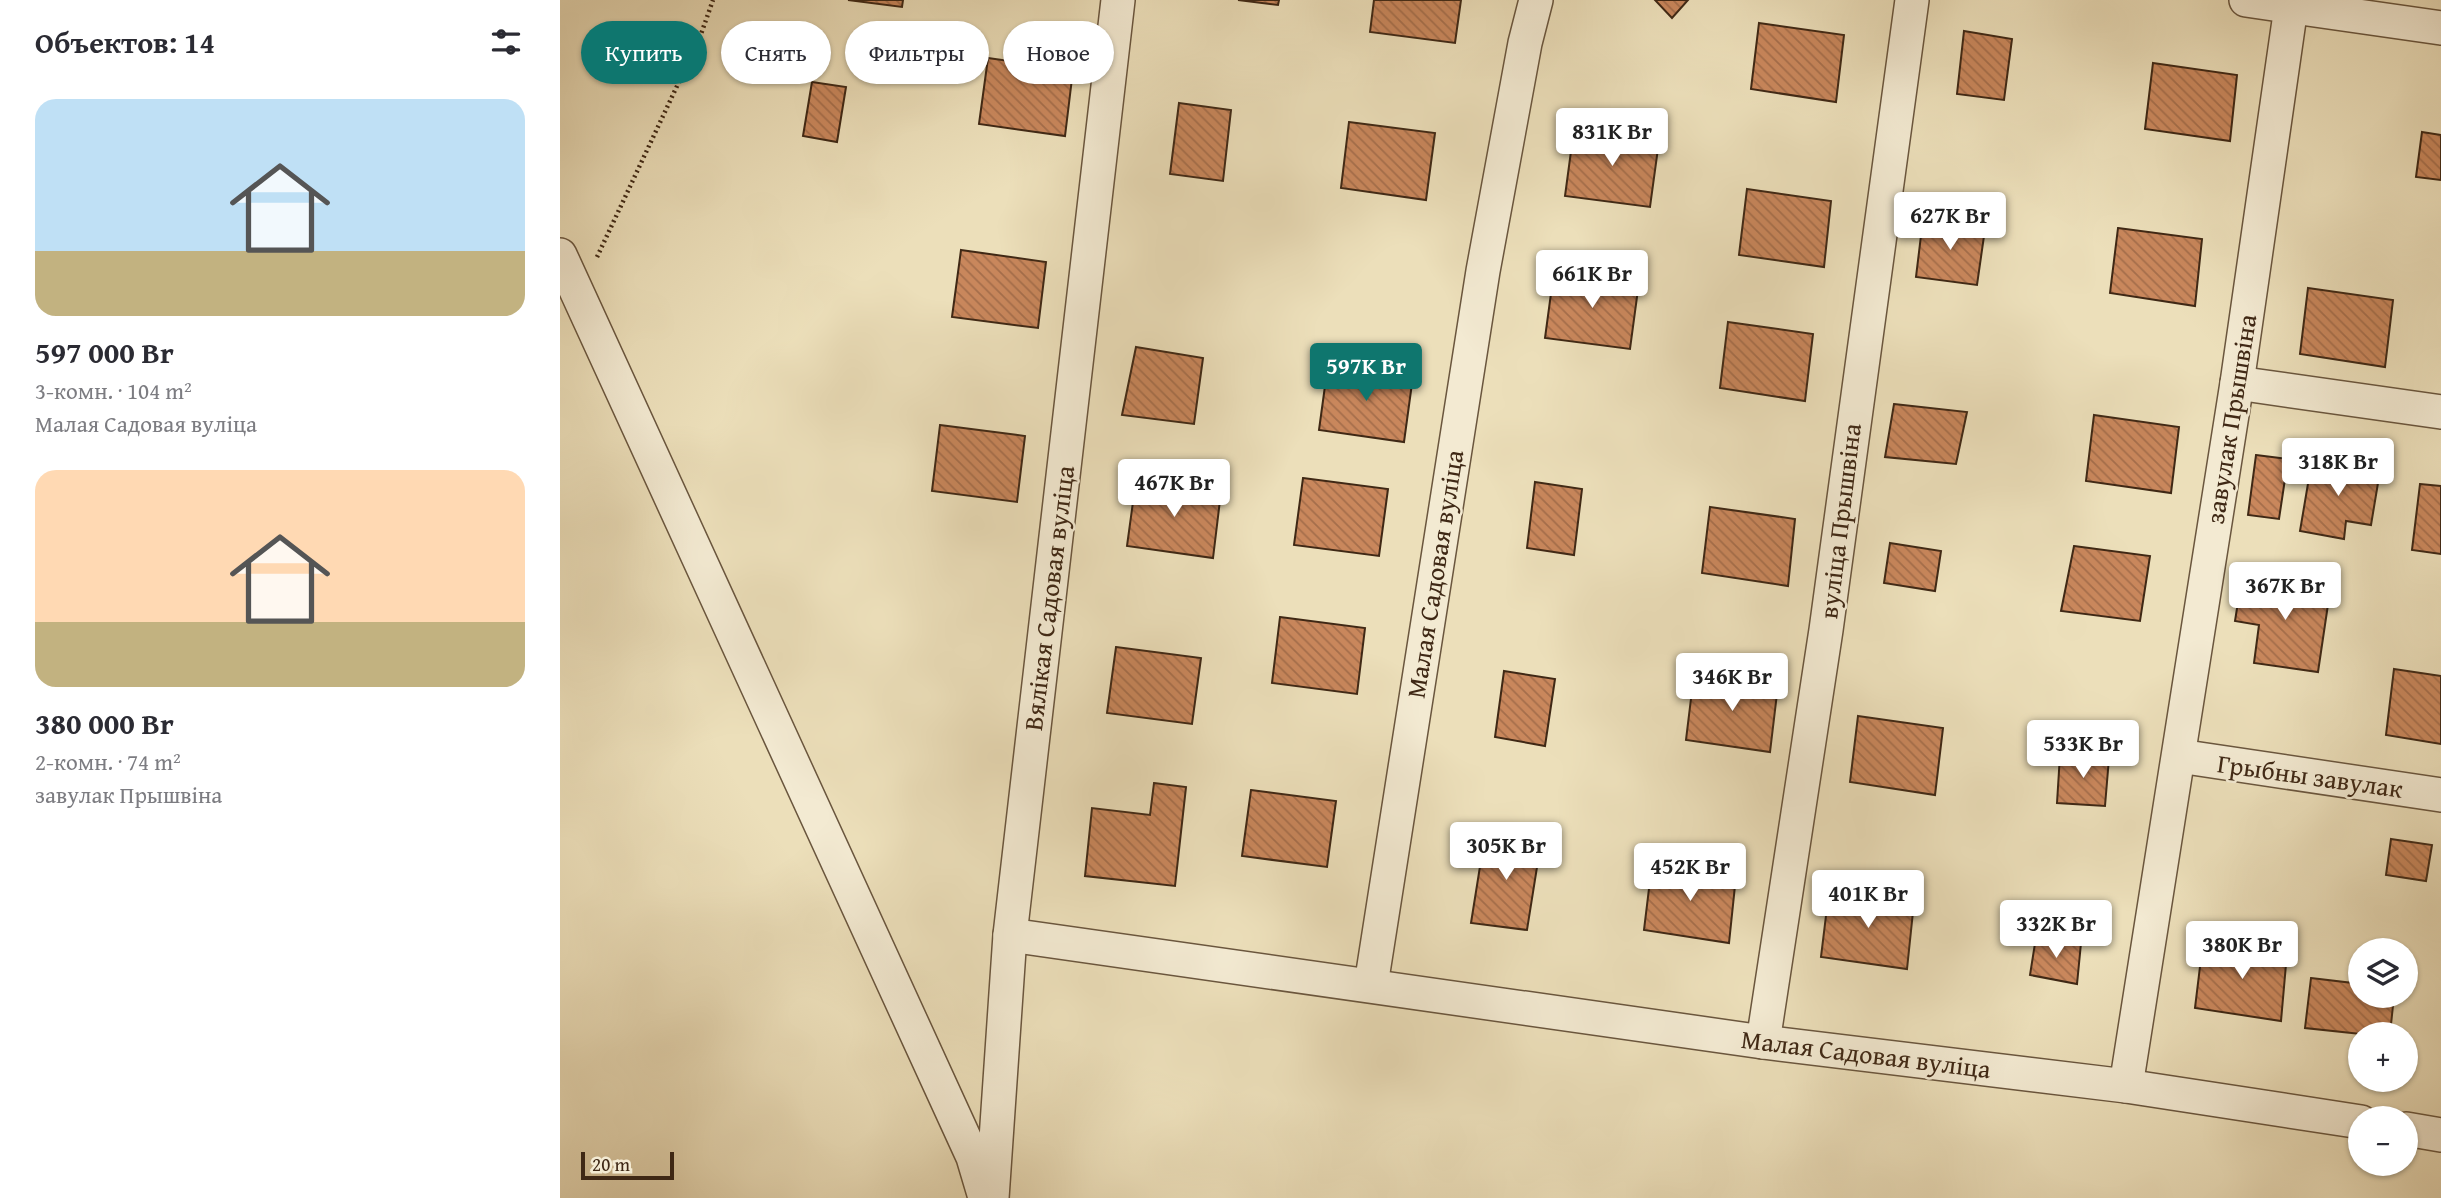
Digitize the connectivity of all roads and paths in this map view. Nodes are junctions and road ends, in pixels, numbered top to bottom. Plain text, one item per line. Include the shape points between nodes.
1 (713, 0) edge
2 (1118, 0) edge
3 (1536, 0) edge
4 (1912, 0) edge
5 (2246, 0) edge
6 (2292, 3) edge
7 (2441, 28) edge
8 (560, 256) edge
9 (578, 299) junction
10 (2237, 383) junction
11 (2441, 412) edge
12 (2179, 756) junction
13 (2441, 795) edge
14 (1010, 935) junction
15 (1371, 985) junction
16 (1763, 1042) junction
17 (2126, 1086) junction
18 (2348, 1120) edge
19 (2418, 1131) edge
20 (2441, 1135) edge
21 (986, 1198) edge
22 (992, 1198) edge

1 - 9 path
2 - 14 street, Вялікая Садовая вуліца
3 - 15 street, Малая Садовая вуліца via 1483,271
4 - 16 street, вуліца Прышвіна via 1826,630
5 - 6 street
6 - 7 street
6 - 10 street, завулак Прышвіна
8 - 9 street
9 - 21 street via 973,1157
10 - 11 street
10 - 12 street, завулак Прышвіна
12 - 13 street, Грыбны завулак
12 - 17 street, завулак Прышвіна
14 - 15 street, Малая Садовая вуліца
14 - 22 street, Вялікая Садовая вуліца
15 - 16 street, Малая Садовая вуліца
16 - 17 street, Малая Садовая вуліца
17 - 18 street, Малая Садовая вуліца
19 - 20 street

